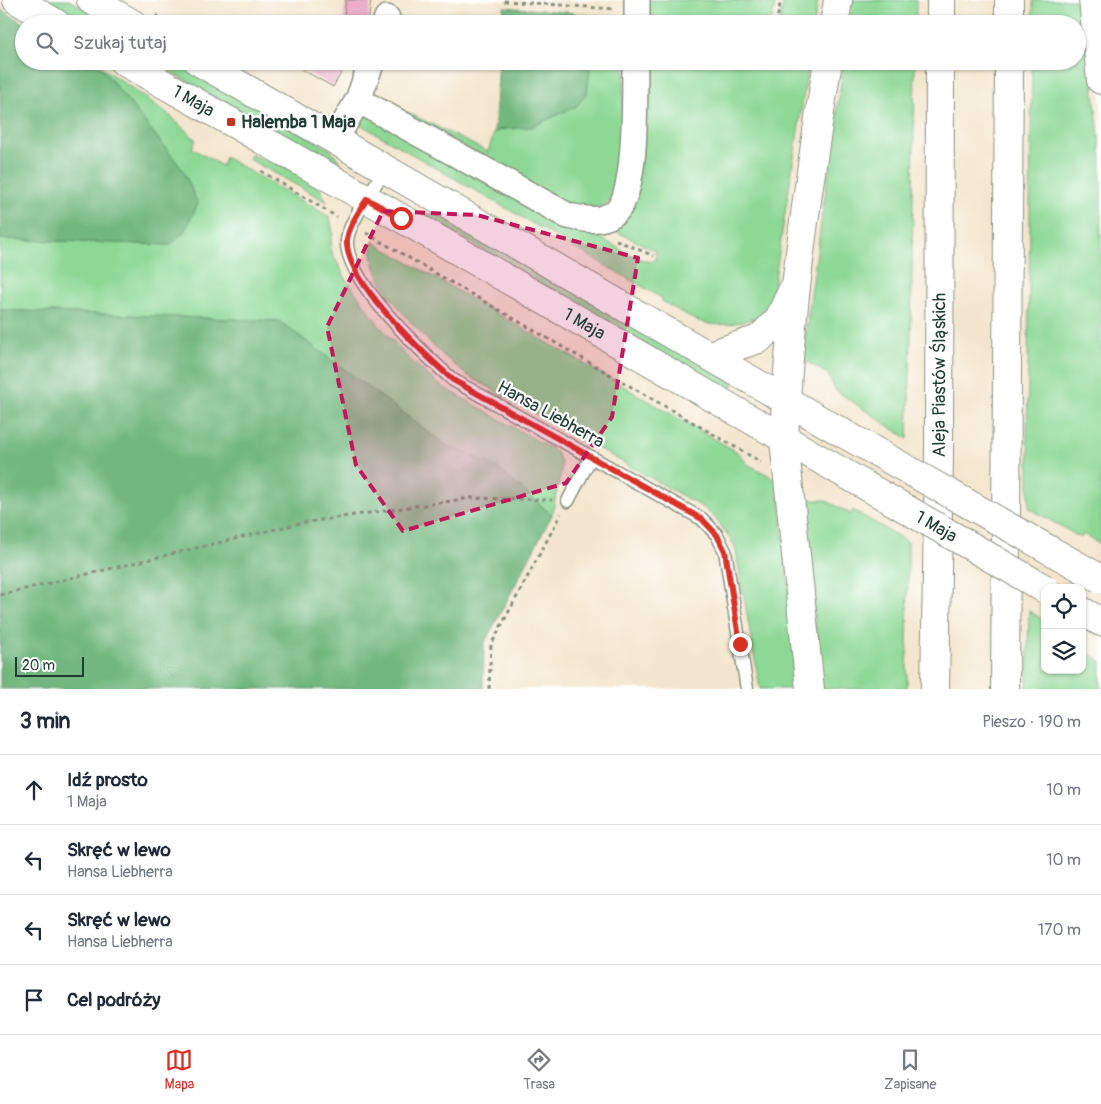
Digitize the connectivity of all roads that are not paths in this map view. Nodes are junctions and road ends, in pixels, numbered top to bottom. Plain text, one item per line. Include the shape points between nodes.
1 (17, 0) edge
2 (92, 0) edge
3 (838, 0) edge
4 (941, 0) edge
5 (1009, 0) edge
6 (1093, 0) edge
7 (42, 15) edge
8 (118, 15) edge
9 (836, 15) edge
10 (941, 15) edge
11 (1009, 15) edge
12 (139, 70) edge
13 (214, 70) edge
14 (369, 70) edge
15 (635, 70) edge
16 (827, 70) edge
17 (940, 70) edge
18 (1009, 70) edge
19 (1101, 80) edge
20 (358, 100) junction
21 (335, 140) junction
22 (385, 169) junction
23 (367, 199) junction
24 (798, 276) junction
25 (709, 354) junction
26 (786, 398) junction
27 (784, 440) junction
28 (592, 456) junction
29 (568, 501) road end
30 (1101, 579) edge
31 (1041, 587) edge
32 (1086, 613) edge
33 (1101, 622) edge
34 (747, 689) edge
35 (810, 689) edge
36 (935, 689) edge
37 (1004, 689) edge

1 - 7 main road
2 - 8 main road
3 - 9 main road
4 - 10 main road
5 - 11 main road
6 - 19 main road
12 - 23 main road, 1 Maja
13 - 21 main road, 1 Maja
14 - 20 street
15 - 20 street via 630,180 623,204 601,220 568,216
16 - 24 main road
17 - 36 main road, Aleja Piastów Śląskich
18 - 37 main road
20 - 21 street
21 - 22 main road, 1 Maja
22 - 23 lane, Hansa Liebherra
22 - 25 main road, 1 Maja
23 - 27 main road, 1 Maja
23 - 28 lane, Hansa Liebherra via 347,238 348,256 385,312 453,380
24 - 25 main road via 780,319 759,339
24 - 26 main road
25 - 26 main road, 1 Maja
26 - 27 main road
26 - 30 main road, 1 Maja, bridge
27 - 31 main road, 1 Maja, bridge
27 - 35 main road
28 - 29 lane
28 - 34 lane, Hansa Liebherra via 702,519 717,535 725,551
32 - 33 main road

